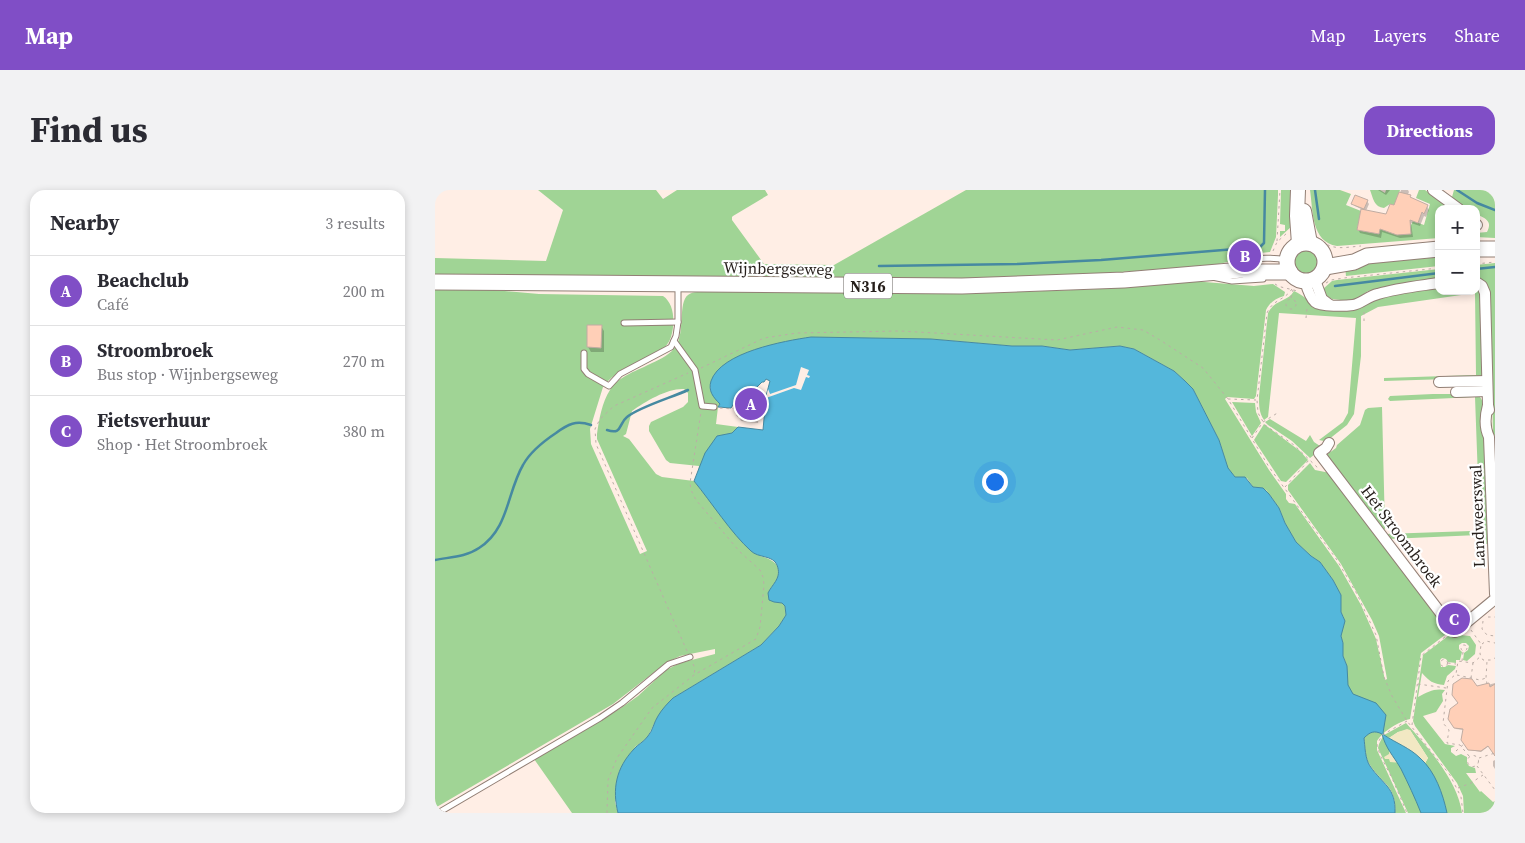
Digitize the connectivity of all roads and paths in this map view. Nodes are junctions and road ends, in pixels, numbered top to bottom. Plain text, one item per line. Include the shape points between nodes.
1 (1280, 190) edge
2 (1433, 190) edge
3 (1298, 193) edge
4 (1454, 205) edge
5 (1277, 242) dead end
6 (1309, 242) junction
7 (1341, 248) dead end
8 (1435, 249) edge
9 (1480, 249) edge
10 (1495, 249) edge
11 (1325, 262) junction
12 (1495, 262) edge
13 (1480, 264) edge
14 (1289, 266) junction
15 (1435, 268) edge
16 (1222, 271) junction
17 (1202, 274) junction
18 (1344, 278) dead end
19 (435, 282) edge
20 (1304, 283) junction
21 (678, 284) junction
22 (1435, 284) edge
23 (1480, 285) edge
24 (1291, 299) junction
25 (1359, 304) junction
26 (678, 322) junction
27 (625, 323) dead end
28 (1364, 324) dead end
29 (674, 341) junction
30 (584, 353) dead end
31 (695, 370) junction
32 (1487, 386) junction
33 (1227, 399) junction
34 (1257, 400) junction
35 (702, 406) junction
36 (735, 406) dead end
37 (716, 407) joint
38 (1279, 412) dead end
39 (1263, 422) junction
40 (1251, 439) junction
41 (1329, 443) dead end
42 (1319, 453) junction
43 (1310, 460) junction
44 (1334, 472) junction
45 (1284, 487) junction
46 (1495, 594) edge
47 (1495, 599) edge
48 (1495, 617) edge
49 (1459, 628) junction
50 (1474, 633) dead end
51 (1491, 636) junction
52 (1495, 636) edge
53 (1490, 641) junction
54 (1495, 643) edge
55 (1481, 644) junction
56 (1463, 651) dead end
57 (1481, 656) junction
58 (690, 657) junction
59 (1495, 658) edge
60 (1487, 660) junction
61 (1462, 662) junction
62 (1447, 663) dead end
63 (1473, 663) junction
64 (1457, 664) junction
65 (1456, 674) junction
66 (694, 675) junction
67 (1471, 678) junction
68 (1485, 678) junction
69 (1417, 684) junction
70 (1487, 684) dead end
71 (1447, 688) junction
72 (1407, 721) junction
73 (1412, 727) junction
74 (1464, 744) dead end
75 (1461, 746) junction
76 (1456, 751) dead end
77 (1495, 753) edge
78 (1469, 756) junction
79 (1478, 758) junction
80 (1477, 765) junction
81 (1483, 774) junction
82 (1457, 788) junction
83 (1495, 790) edge
84 (438, 813) edge
85 (607, 813) edge
86 (1407, 813) edge
87 (1463, 813) edge

1 - 5 path
2 - 4 street
3 - 6 street
6 - 7 path
6 - 11 main road via 1319,248
6 - 14 main road via 1291,251
8 - 11 main road via 1367,256 1352,254
9 - 10 main road
11 - 20 main road via 1319,277
12 - 13 path
14 - 16 main road, Wijnbergseweg / N316 via 1254,272
14 - 16 lane, Wijnbergseweg via 1272,258 1240,262
14 - 17 lane, Wijnbergseweg via 1264,279 1218,280
14 - 20 main road via 1294,277
15 - 18 path
16 - 17 main road, Wijnbergseweg / N316
17 - 21 main road, Wijnbergseweg / N316 via 1004,286
19 - 21 main road, Wijnbergseweg / N316
20 - 24 path
20 - 25 street via 1315,302 1321,305
20 - 34 path via 1270,306 1267,313
21 - 26 lane
22 - 25 street via 1380,293
23 - 32 street, Landweerswal via 1485,293
24 - 24 path via 1286,304 1291,309 1296,306
25 - 28 path via 1364,312
26 - 27 lane
26 - 29 lane
29 - 30 lane via 671,347 620,374 609,386 584,369
29 - 31 lane
31 - 33 path via 764,338 797,333 900,331 1057,340 1117,327 1143,330 1203,368
31 - 35 lane
31 - 58 path via 614,406 600,419 595,429 599,454
32 - 32 street via 1448,387
32 - 46 street, Landweerswal via 1485,414 1489,437
33 - 34 path
33 - 40 path
34 - 39 path
35 - 37 lane
35 - 66 path via 689,482 691,490 740,552 760,570 764,585 757,639
36 - 37 path via 733,409
38 - 39 path
39 - 40 path
39 - 43 path
40 - 45 path
41 - 42 street
42 - 43 path
42 - 44 street, Het Stroombroek
43 - 44 path via 1318,469
43 - 45 path
44 - 49 street, Het Stroombroek
45 - 72 path via 1337,560 1357,594 1376,635 1384,677
47 - 49 street
48 - 51 path via 1489,616 1483,621 1482,629
49 - 69 path via 1421,656
50 - 55 path
51 - 52 path
51 - 53 path
53 - 54 path
53 - 55 path
55 - 57 path
56 - 61 path
57 - 60 path
57 - 63 path
58 - 66 path
58 - 84 lane via 669,664 600,718
59 - 60 path
60 - 68 path
61 - 63 path
61 - 64 path
62 - 64 path
63 - 67 path
64 - 65 path
65 - 67 path
65 - 71 path via 1447,681
66 - 85 path via 652,708 617,758 608,780
67 - 68 path
68 - 70 path
69 - 71 path
69 - 73 path
71 - 75 path via 1443,722 1449,730 1447,743
72 - 73 path
72 - 86 path via 1383,734 1377,748
73 - 82 path
74 - 75 path
75 - 76 path
75 - 78 path
77 - 79 path
78 - 79 path
78 - 80 path via 1467,762 1470,766
79 - 80 path
80 - 81 path
81 - 82 path
81 - 83 path
82 - 87 path

